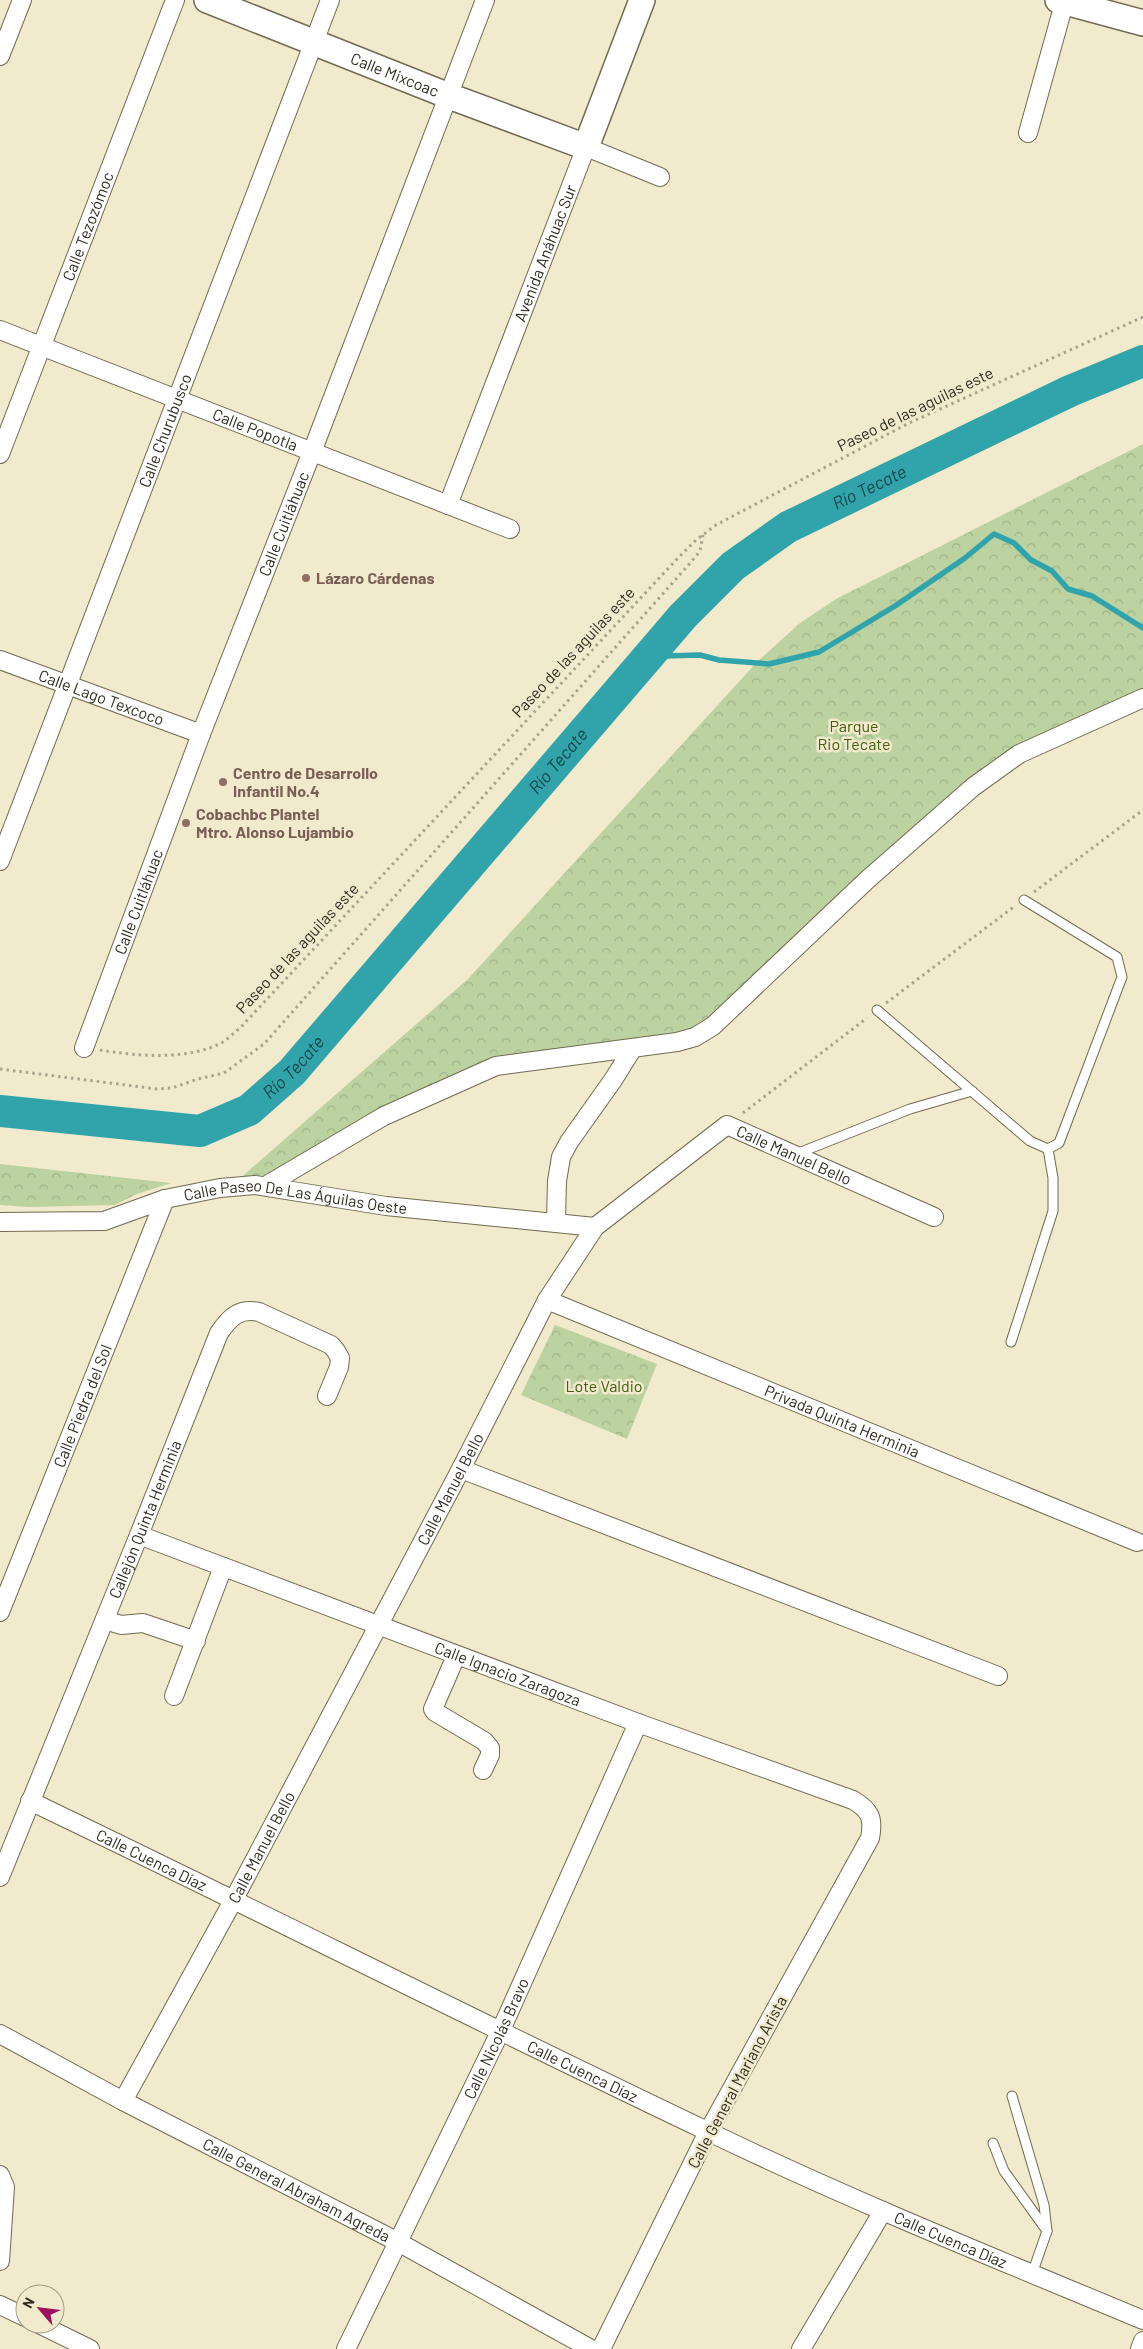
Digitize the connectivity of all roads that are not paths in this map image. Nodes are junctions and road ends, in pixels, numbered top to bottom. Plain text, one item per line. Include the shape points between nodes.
1 (22, 0) edge
2 (175, 0) edge
3 (207, 0) edge
4 (330, 0) edge
5 (485, 0) edge
6 (642, 0) edge
7 (1063, 1) edge
8 (1143, 23) edge
9 (314, 42) junction
10 (0, 56) edge
11 (449, 96) junction
12 (1028, 133) dead end
13 (586, 147) junction
14 (660, 177) dead end
15 (0, 330) edge
16 (43, 346) junction
17 (178, 400) junction
18 (312, 452) junction
19 (0, 454) edge
20 (448, 505) junction
21 (510, 529) dead end
22 (0, 660) edge
23 (67, 683) junction
24 (1143, 698) edge
25 (201, 734) junction
26 (0, 861) edge
27 (1024, 900) road end
28 (878, 1010) road end
29 (84, 1048) road end
30 (633, 1048) junction
31 (972, 1091) junction
32 (1048, 1149) junction
33 (793, 1156) junction
34 (267, 1185) junction
35 (165, 1199) junction
36 (934, 1217) dead end
37 (556, 1221) junction
38 (0, 1222) edge
39 (595, 1226) junction
40 (547, 1300) junction
41 (1011, 1342) dead end
42 (327, 1396) dead end
43 (461, 1469) junction
44 (139, 1535) junction
45 (1137, 1542) dead end
46 (223, 1567) junction
47 (0, 1612) edge
48 (104, 1620) junction
49 (378, 1626) junction
50 (196, 1641) junction
51 (456, 1656) junction
52 (998, 1676) dead end
53 (174, 1696) dead end
54 (638, 1723) junction
55 (483, 1770) dead end
56 (30, 1801) junction
57 (872, 1816) joint
58 (0, 1877) edge
59 (234, 1899) junction
60 (501, 2030) junction
61 (0, 2034) edge
62 (1012, 2096) dead end
63 (123, 2101) junction
64 (708, 2132) junction
65 (993, 2143) dead end
66 (0, 2175) edge
67 (883, 2211) junction
68 (1047, 2231) junction
69 (398, 2242) junction
70 (0, 2261) edge
71 (1032, 2274) junction
72 (0, 2305) edge
73 (15, 2312) edge
74 (1143, 2320) edge
75 (59, 2334) edge
76 (1143, 2341) edge
77 (90, 2349) edge
78 (346, 2349) edge
79 (590, 2349) edge
80 (601, 2349) edge
81 (801, 2349) edge
82 (1140, 2349) edge

1 - 10 street
2 - 16 street, Calle Tezozómoc
3 - 9 main road, Calle Mixcoac
4 - 9 street, Calle Churubusco
5 - 11 street, Calle Cuitláhuac
6 - 13 main road, Avenida Anáhuac Sur
7 - 8 main road
7 - 12 street
9 - 11 main road, Calle Mixcoac
9 - 17 street, Calle Churubusco
11 - 13 main road, Calle Mixcoac
11 - 18 street, Calle Cuitláhuac
13 - 14 street
13 - 20 street, Avenida Anáhuac Sur
15 - 16 street, Calle Popotla
16 - 17 street, Calle Popotla
16 - 19 street, Calle Tezozómoc
17 - 18 street, Calle Popotla
17 - 23 street, Calle Churubusco
18 - 20 street, Calle Popotla
18 - 25 street, Calle Cuitláhuac
20 - 21 street, Calle Popotla
22 - 23 street, Calle Lago Texcoco
23 - 25 street, Calle Lago Texcoco
23 - 26 street, Calle Churubusco
24 - 30 street via 1019,754 973,787 866,880 713,1026 695,1037
25 - 29 street, Calle Cuitláhuac
27 - 32 lane via 1117,957 1122,977 1059,1143
28 - 31 lane
30 - 34 street via 496,1066 384,1116
30 - 37 street via 561,1157
31 - 32 lane via 1030,1141
31 - 33 lane via 910,1109
32 - 41 lane via 1053,1178 1053,1210
33 - 36 street, Calle Manuel Bello
33 - 39 street, Calle Manuel Bello via 727,1125
34 - 35 street, Calle Paseo De Las Águilas Oeste via 220,1188
34 - 37 street, Calle Paseo De Las Águilas Oeste via 386,1206
35 - 38 street, Calle Paseo De Las Águilas Oeste via 104,1221
35 - 47 street, Calle Piedra del Sol
37 - 39 street, Calle Paseo De Las Águilas Oeste
39 - 40 street, Calle Manuel Bello
40 - 43 street, Calle Manuel Bello
40 - 45 street, Privada Quinta Herminia
42 - 44 street, Callejón Quinta Herminia via 340,1358 331,1344 259,1312 248,1310 233,1316 219,1333
43 - 49 street, Calle Manuel Bello
43 - 52 street
44 - 46 street, Calle Ignacio Zaragoza
44 - 48 street, Callejón Quinta Herminia
46 - 49 street, Calle Ignacio Zaragoza
46 - 50 street
48 - 50 street via 121,1625 143,1624
48 - 56 street, Callejón Quinta Herminia
49 - 51 street, Calle Ignacio Zaragoza
49 - 59 street, Calle Manuel Bello
50 - 53 street
51 - 54 street, Calle Ignacio Zaragoza
51 - 55 street via 433,1709 490,1748
54 - 57 street, Calle Ignacio Zaragoza via 854,1800
54 - 60 street, Calle Nicolás Bravo
56 - 58 street, Callejón Quinta Herminia
56 - 59 street, Calle Cuenca Díaz
57 - 64 street, Calle General Mariano Arista via 870,1838
59 - 60 street, Calle Cuenca Díaz
59 - 63 street, Calle Manuel Bello
60 - 64 street, Calle Cuenca Díaz
60 - 69 street, Calle Nicolás Bravo
61 - 63 street, Calle General Abraham Agreda
62 - 68 lane via 1044,2204
63 - 69 street, Calle General Abraham Agreda
64 - 67 street, Calle Cuenca Díaz
64 - 80 street, Calle General Mariano Arista
65 - 68 lane via 1004,2171
66 - 70 street via 5,2187 5,2210
67 - 71 street, Calle Cuenca Díaz
67 - 81 street
68 - 71 lane
69 - 78 street, Calle Nicolás Bravo
69 - 79 street, Calle General Abraham Agreda
71 - 74 street, Calle Cuenca Díaz
72 - 73 street
75 - 77 street
76 - 82 street

